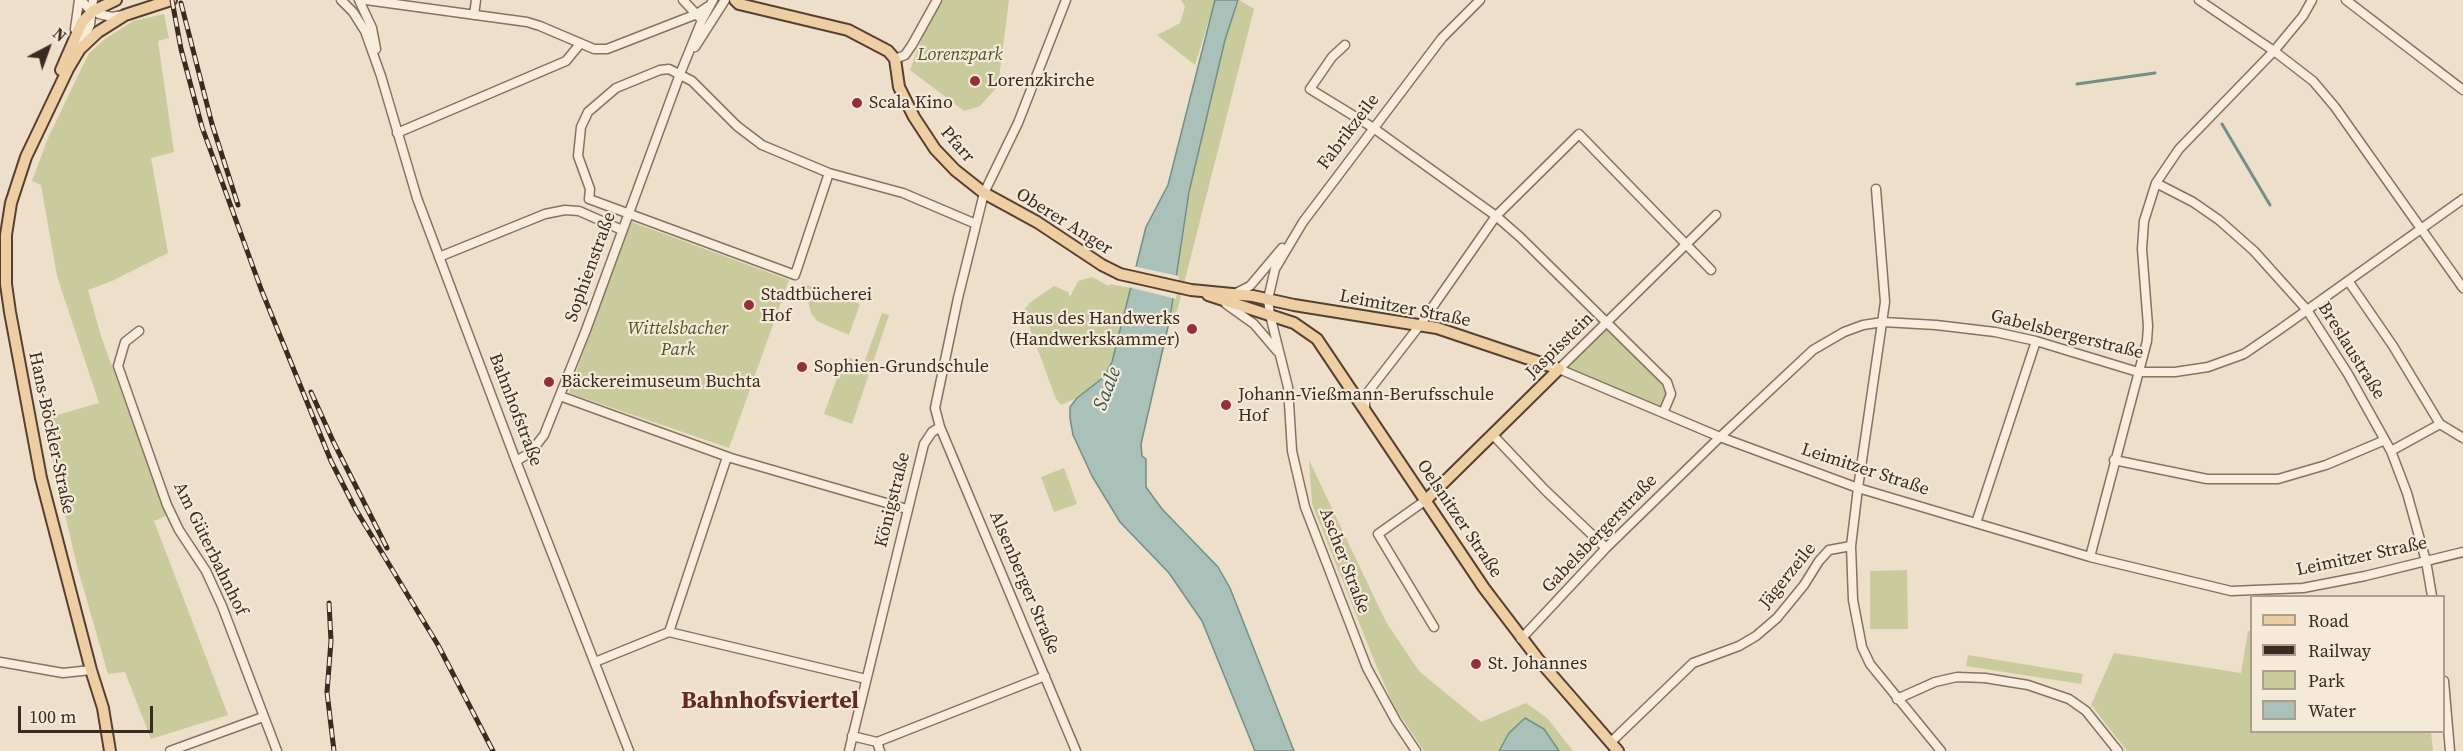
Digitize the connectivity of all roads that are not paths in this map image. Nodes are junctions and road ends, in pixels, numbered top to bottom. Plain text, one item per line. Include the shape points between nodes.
1 (80, 0) edge
2 (116, 0) edge
3 (171, 0) edge
4 (341, 0) edge
5 (358, 0) edge
6 (366, 0) edge
7 (476, 0) edge
8 (683, 0) edge
9 (725, 0) edge
10 (937, 0) edge
11 (1066, 0) edge
12 (1480, 0) edge
13 (2199, 0) edge
14 (2312, 0) edge
15 (2346, 0) edge
16 (741, 1) edge
17 (712, 2) edge
18 (93, 5) edge
19 (718, 11) junction
20 (125, 15) junction
21 (474, 15) junction
22 (699, 17) junction
23 (703, 34) junction
24 (72, 41) junction
25 (580, 44) junction
26 (1346, 45) dead end
27 (2274, 51) junction
28 (76, 56) junction
29 (895, 59) junction
30 (681, 74) junction
31 (381, 76) junction
32 (2463, 90) edge
33 (42, 121) junction
34 (1372, 127) junction
35 (397, 133) junction
36 (829, 173) junction
37 (2156, 183) junction
38 (1876, 189) dead end
39 (984, 193) junction
40 (589, 199) junction
41 (2463, 199) edge
42 (579, 211) junction
43 (628, 214) junction
44 (1716, 214) dead end
45 (1496, 216) junction
46 (1303, 222) junction
47 (976, 224) junction
48 (622, 230) junction
49 (2421, 231) junction
50 (1686, 244) junction
51 (439, 256) junction
52 (1710, 270) dead end
53 (2349, 282) junction
54 (3, 284) edge
55 (2463, 288) edge
56 (1186, 289) junction
57 (1230, 293) junction
58 (1217, 298) junction
59 (1268, 299) junction
60 (2307, 310) junction
61 (1270, 315) junction
62 (1883, 322) junction
63 (1607, 324) junction
64 (1420, 325) junction
65 (139, 331) dead end
66 (2036, 341) junction
67 (1285, 368) junction
68 (1559, 369) junction
69 (2138, 372) junction
70 (560, 396) junction
71 (1365, 410) junction
72 (1663, 413) junction
73 (2440, 424) junction
74 (940, 427) junction
75 (1492, 434) junction
76 (1720, 437) junction
77 (2463, 438) edge
78 (2385, 440) junction
79 (2391, 451) junction
80 (727, 457) junction
81 (2114, 460) junction
82 (516, 461) junction
83 (1858, 488) junction
84 (1426, 500) junction
85 (907, 509) junction
86 (1976, 523) junction
87 (1851, 546) junction
88 (1606, 548) junction
89 (2463, 552) edge
90 (2090, 557) junction
91 (2426, 561) junction
92 (2432, 595) edge
93 (1434, 627) dead end
94 (669, 632) junction
95 (1521, 639) junction
96 (0, 662) edge
97 (595, 662) junction
98 (91, 670) junction
99 (1045, 676) junction
100 (866, 679) junction
101 (2445, 693) edge
102 (1897, 699) junction
103 (262, 717) junction
104 (852, 736) junction
105 (878, 747) edge
106 (1614, 747) edge
107 (112, 748) edge
108 (170, 751) edge
109 (277, 751) edge
110 (629, 751) edge
111 (849, 751) edge
112 (1076, 751) edge
113 (1416, 751) edge
114 (1941, 751) edge
115 (2118, 751) edge
116 (2450, 751) edge

1 - 18 street
1 - 24 street
2 - 18 main road
3 - 20 main road, Hans-Böckler-Straße
4 - 31 street, Bahnhofstraße via 365,31
5 - 31 street, Bahnhofstraße via 372,28
6 - 21 street
7 - 21 street
8 - 22 street
9 - 19 street, Sophienstraße
10 - 29 street via 905,55
11 - 39 street via 1018,123
12 - 34 street, Fabrikzeile via 1442,38
13 - 27 street
14 - 27 street
15 - 32 street
16 - 19 street
16 - 29 main road via 848,30 888,51
17 - 22 street, Sophienstraße
18 - 20 street via 112,17
18 - 24 main road, Hans-Böckler-Straße
18 - 28 street via 90,25
19 - 23 street, Sophienstraße
20 - 28 main road, Hans-Böckler-Straße via 91,38
21 - 25 street via 540,26
22 - 23 street via 705,28
22 - 25 street via 607,49
22 - 30 street, Sophienstraße
23 - 30 street, Sophienstraße
24 - 33 main road, Hans-Böckler-Straße
25 - 35 street via 566,61
26 - 34 street via 1332,57 1310,89
27 - 37 street via 2193,133
27 - 49 street via 2313,81 2335,107
28 - 33 main road, Hans-Böckler-Straße
29 - 39 main road, Pfarr via 899,87 924,132 955,170
30 - 36 street via 762,145
30 - 40 street via 660,70 616,88 588,112 581,127 578,156 590,189
30 - 43 street, Sophienstraße
31 - 35 street, Bahnhofstraße
33 - 54 main road, Hans-Böckler-Straße via 11,203
34 - 45 street
34 - 46 street, Fabrikzeile
35 - 51 street, Bahnhofstraße
36 - 43 street via 795,275
36 - 47 street via 903,193
37 - 60 street, Breslaustraße via 2219,220 2254,251
37 - 69 street via 2144,221 2142,249 2148,326
38 - 62 street via 1886,302
39 - 47 street
39 - 56 main road, Oberer Anger via 1102,265 1128,276
40 - 42 street
40 - 43 street
41 - 49 street, Gabelsbergerstraße
42 - 48 street
42 - 51 street via 545,214
43 - 48 street, Sophienstraße
44 - 50 street, Jaspisstein
45 - 50 street via 1579,134
45 - 63 street
45 - 64 street
46 - 57 street via 1250,286
46 - 59 street, Fabrikzeile via 1275,269
47 - 74 street via 935,408
48 - 70 street, Sophienstraße
49 - 53 street, Gabelsbergerstraße
49 - 55 street
50 - 52 street
50 - 63 street, Jaspisstein
51 - 82 street, Bahnhofstraße
53 - 60 street, Gabelsbergerstraße
53 - 73 street
54 - 98 main road, Hans-Böckler-Straße via 41,478
56 - 57 main road, Leimitzer Straße
56 - 58 main road, Oelsnitzer Straße
57 - 59 main road, Leimitzer Straße
58 - 61 main road, Oelsnitzer Straße
58 - 67 street, Ascher Straße via 1263,332
59 - 61 street, Ascher Straße
59 - 64 main road, Leimitzer Straße
60 - 69 street, Gabelsbergerstraße via 2244,354 2208,367
60 - 78 street, Breslaustraße
61 - 67 street, Ascher Straße
61 - 71 main road, Oelsnitzer Straße via 1310,333
62 - 66 street, Gabelsbergerstraße via 1995,332
62 - 76 street, Gabelsbergerstraße via 1844,332 1813,350
62 - 83 street
63 - 68 street, Jaspisstein
63 - 72 street via 1667,382 1671,394
64 - 68 main road, Leimitzer Straße
64 - 71 street via 1368,392
65 - 103 street, Am Güterbahnhof via 125,342 118,366 168,505 222,606
66 - 69 street, Gabelsbergerstraße
66 - 86 street
67 - 113 street, Ascher Straße via 1292,451 1305,507 1367,668
68 - 72 street, Leimitzer Straße
68 - 75 main road, Jaspisstein
69 - 81 street
70 - 80 street
70 - 82 street, Sophienstraße via 536,447
71 - 84 main road, Oelsnitzer Straße
72 - 76 street, Leimitzer Straße
73 - 77 street
73 - 79 street
74 - 85 street, Königstraße via 924,444
74 - 99 street, Alsenberger Straße
75 - 84 main road, Jaspisstein
75 - 88 street
76 - 83 street, Leimitzer Straße
76 - 88 street, Gabelsbergerstraße
78 - 79 street, Breslaustraße
78 - 81 street via 2326,465 2278,479 2207,479
79 - 91 street, Breslaustraße
80 - 85 street
80 - 94 street
81 - 90 street
82 - 97 street, Bahnhofstraße
83 - 86 street, Leimitzer Straße
83 - 87 street
84 - 93 street via 1378,534
84 - 95 main road, Oelsnitzer Straße
85 - 100 street, Königstraße
86 - 90 street, Leimitzer Straße
87 - 102 street via 1853,600 1863,647 1870,664
87 - 106 street, Jägerzeile via 1829,550 1804,585 1756,636 1693,663
88 - 95 street, Gabelsbergerstraße
89 - 91 street, Leimitzer Straße
90 - 91 street, Leimitzer Straße via 2231,591 2303,588
91 - 92 street, Breslaustraße
94 - 97 street
94 - 100 street
95 - 106 main road, Oelsnitzer Straße
96 - 98 street via 63,673
97 - 110 street, Bahnhofstraße
98 - 107 main road, Hans-Böckler-Straße
99 - 105 street
99 - 112 street, Alsenberger Straße
100 - 104 street, Königstraße
101 - 116 street
102 - 114 street
102 - 115 street via 1957,677 2028,685 2070,699 2086,711
103 - 108 street
103 - 109 street, Am Güterbahnhof
104 - 105 street
104 - 111 street, Königstraße

